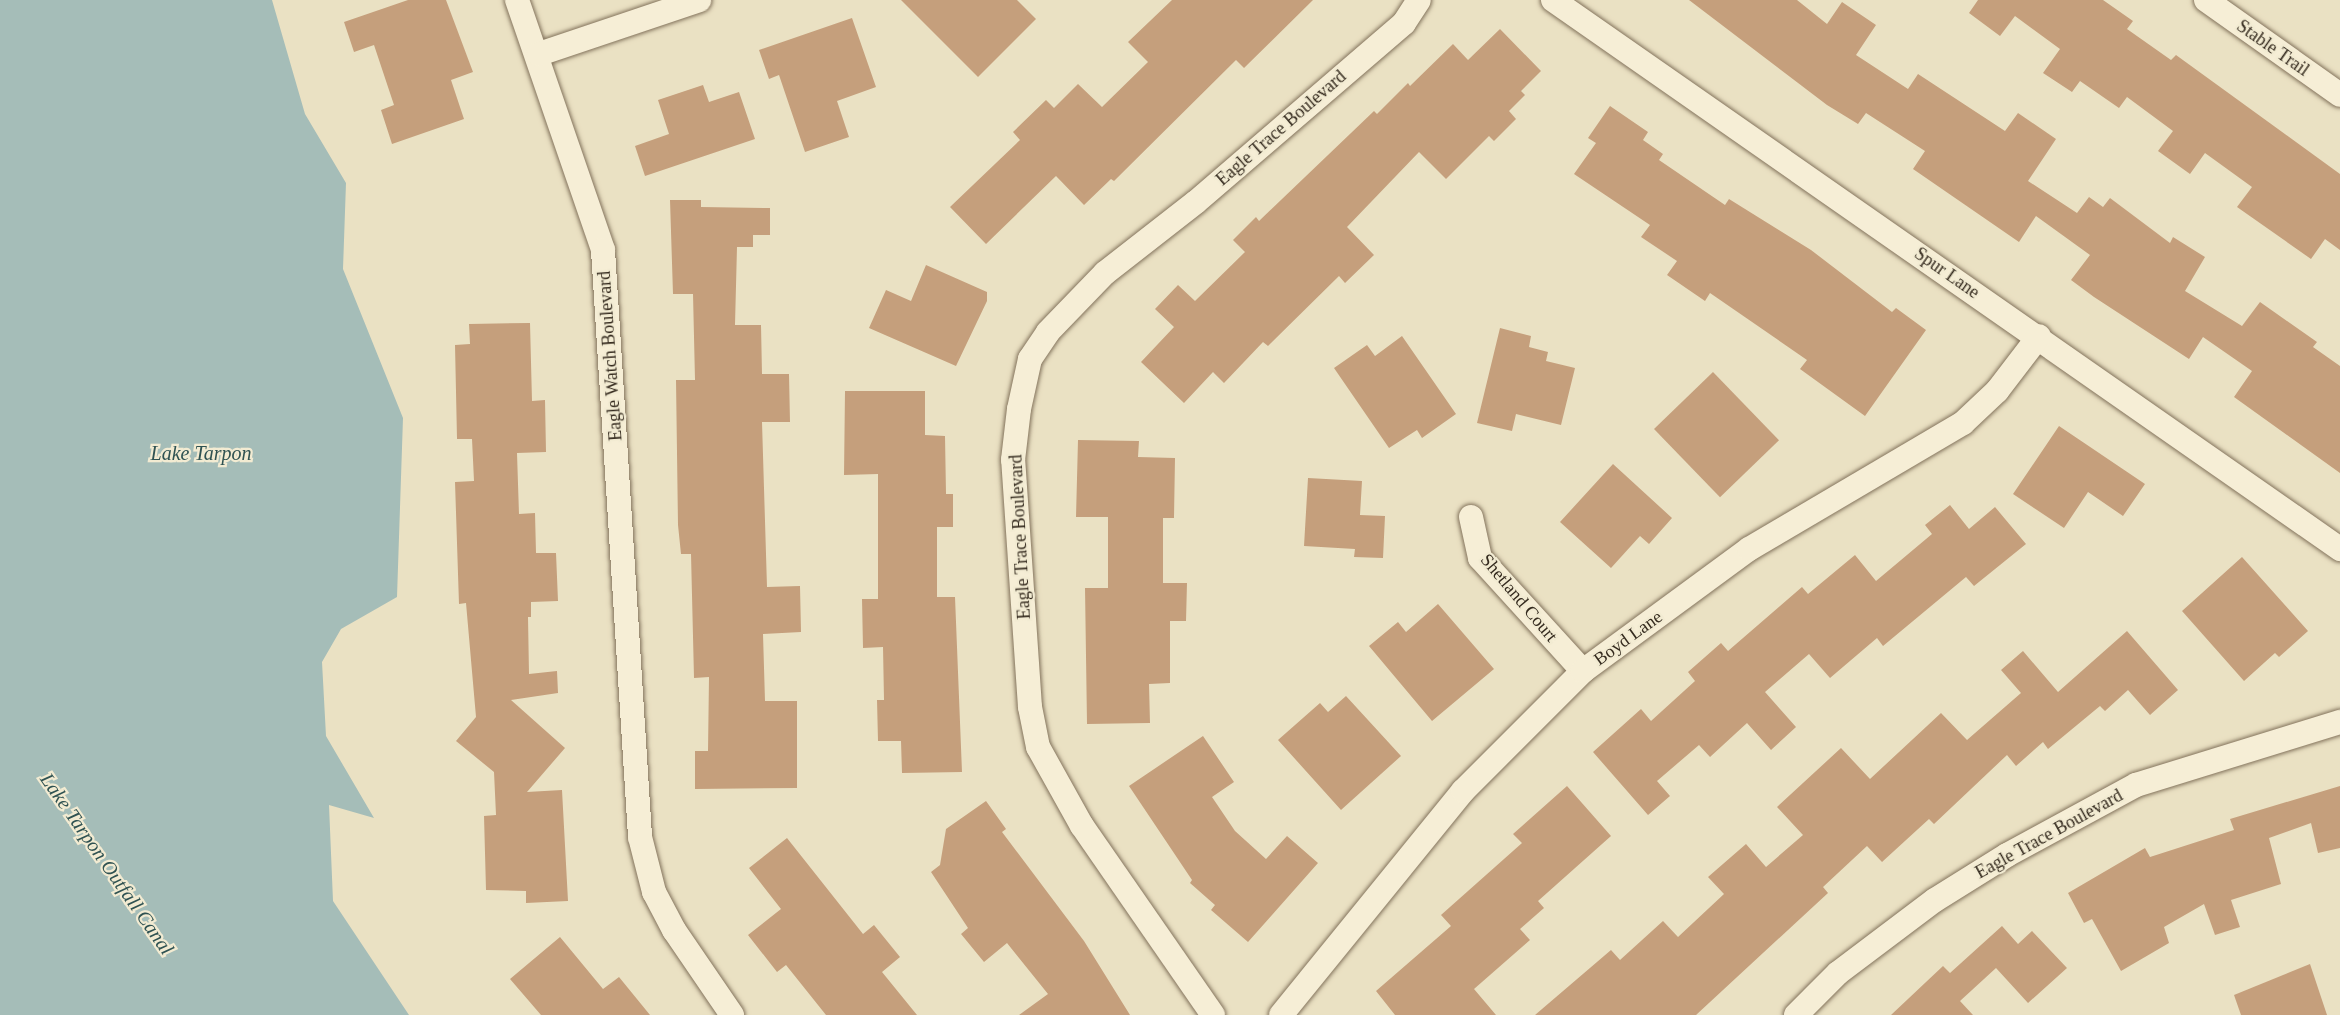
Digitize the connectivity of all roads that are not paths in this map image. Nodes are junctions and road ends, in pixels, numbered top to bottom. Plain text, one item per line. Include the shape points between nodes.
1 (517, 0) edge
2 (699, 0) edge
3 (1419, 0) edge
4 (1553, 0) edge
5 (2206, 0) edge
6 (539, 54) junction
7 (2340, 95) edge
8 (2039, 336) junction
9 (1471, 517) dead end
10 (2340, 549) edge
11 (1583, 671) junction
12 (2340, 722) edge
13 (732, 1015) edge
14 (1213, 1015) edge
15 (1281, 1015) edge
16 (1797, 1015) edge

1 - 6 street, Eagle Watch Boulevard
2 - 6 street
3 - 14 street, Eagle Trace Boulevard via 1404,23 1196,202 1105,273 1048,332 1030,359 1013,460 1030,707 1038,747 1082,826
4 - 8 street, Spur Lane
5 - 7 street, Stable Trail
6 - 13 street, Eagle Watch Boulevard via 603,250 640,837 654,892 674,930
8 - 10 street, Spur Lane
8 - 11 street, Boyd Lane via 1997,391 1963,423 1749,549
9 - 11 street, Shetland Court via 1480,558
11 - 15 street, Boyd Lane via 1463,791
12 - 16 street, Eagle Trace Boulevard via 2136,785 2017,849 1935,900 1838,973

